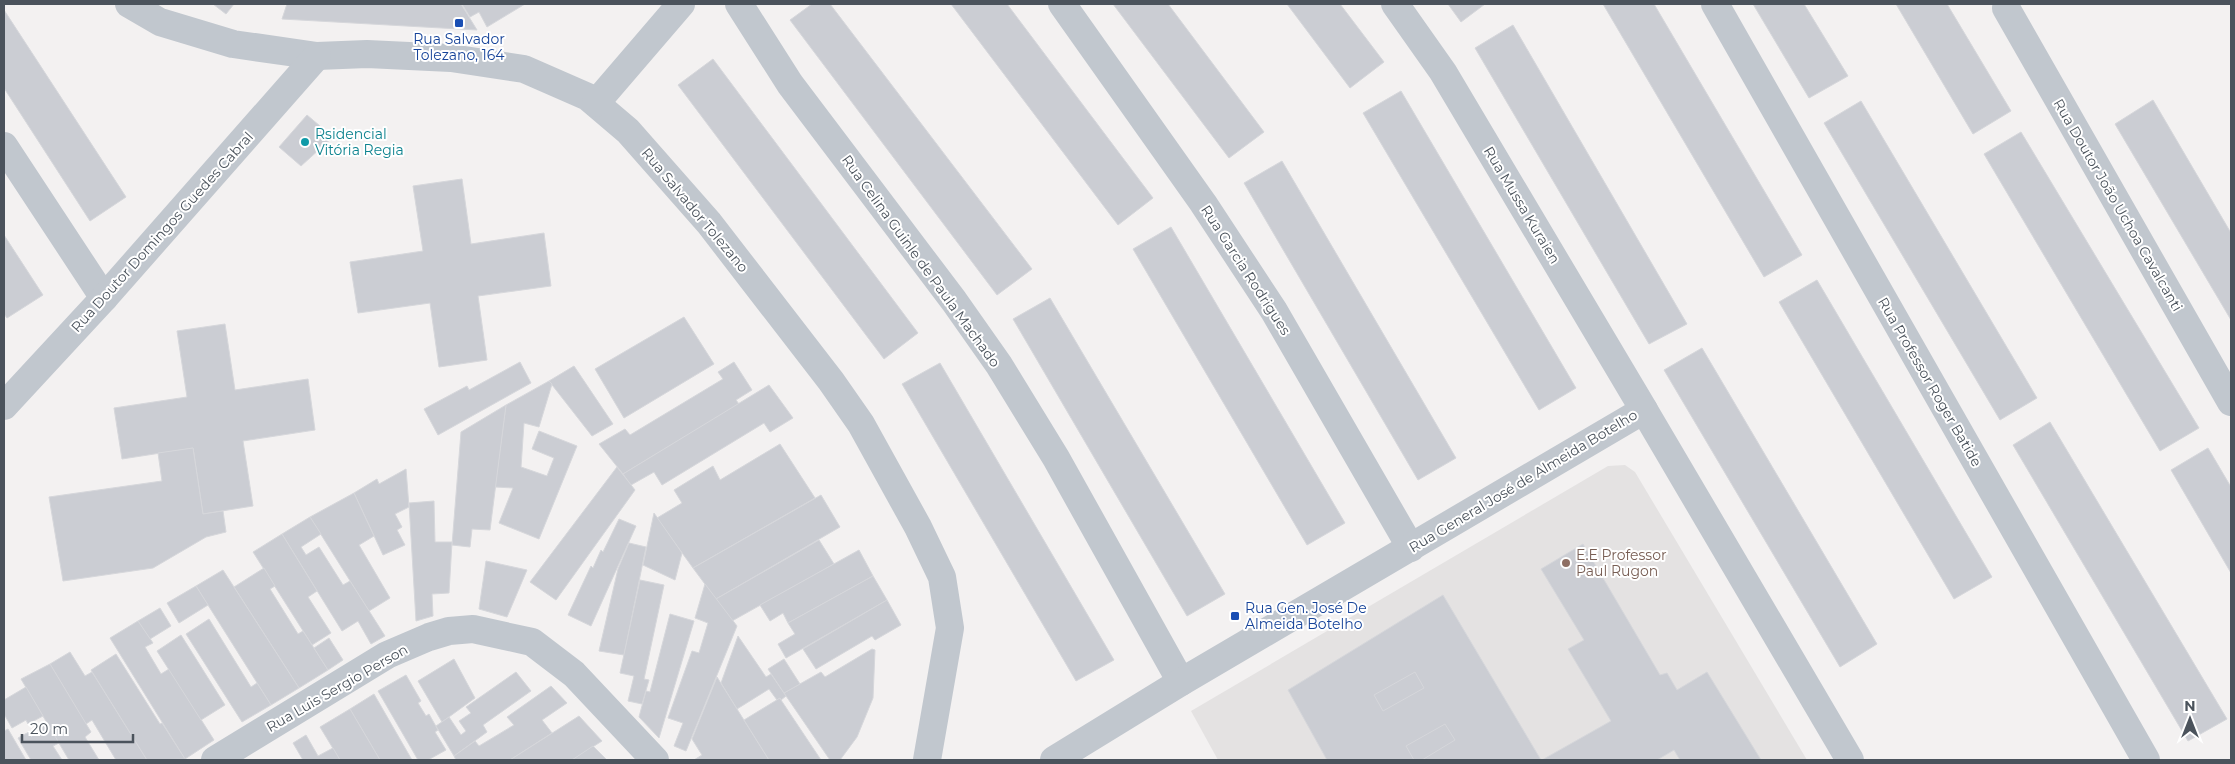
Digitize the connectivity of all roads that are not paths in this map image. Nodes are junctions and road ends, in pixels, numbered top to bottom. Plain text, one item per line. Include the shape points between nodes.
1 (130, 4) edge
2 (681, 4) edge
3 (739, 4) edge
4 (1062, 4) edge
5 (1396, 4) edge
6 (1714, 4) edge
7 (2006, 5) edge
8 (317, 56) junction
9 (596, 103) junction
10 (4, 146) edge
11 (104, 298) junction
12 (2231, 402) edge
13 (4, 406) edge
14 (1644, 410) junction
15 (1411, 548) junction
16 (1180, 682) junction
17 (215, 760) edge
18 (655, 760) edge
19 (927, 760) edge
20 (1054, 760) edge
21 (1850, 760) edge
22 (2146, 760) edge

1 - 8 street, Rua Salvador Tolezano via 160,22 233,44
2 - 9 street
3 - 16 street, Rua Celina Guinle de Paula Machado via 790,84 999,365 1056,458
4 - 15 street, Rua Garcia Rodrigues via 1203,203 1274,311
5 - 14 street, Rua Mussa Kuraien via 1443,72
6 - 22 street, Rua Professor Roger Batide
7 - 12 street, Rua Doutor João Uchoa Cavalcanti
8 - 9 street, Rua Salvador Tolezano via 367,54 451,58 524,69
8 - 11 street, Rua Doutor Domingos Guedes Cabral
9 - 19 street, Rua Salvador Tolezano via 628,131 679,188 830,381 861,424 918,527 942,577 950,628
10 - 11 street
11 - 13 street, Rua Doutor Domingos Guedes Cabral
14 - 15 street, Rua General José de Almeida Botelho
14 - 21 street, Rua General José de Almeida Botelho
15 - 16 street, Rua General José de Almeida Botelho
16 - 20 street, Rua General José de Almeida Botelho
17 - 18 street, Rua Luis Sergio Person via 387,656 448,631 473,630 532,642 574,674

